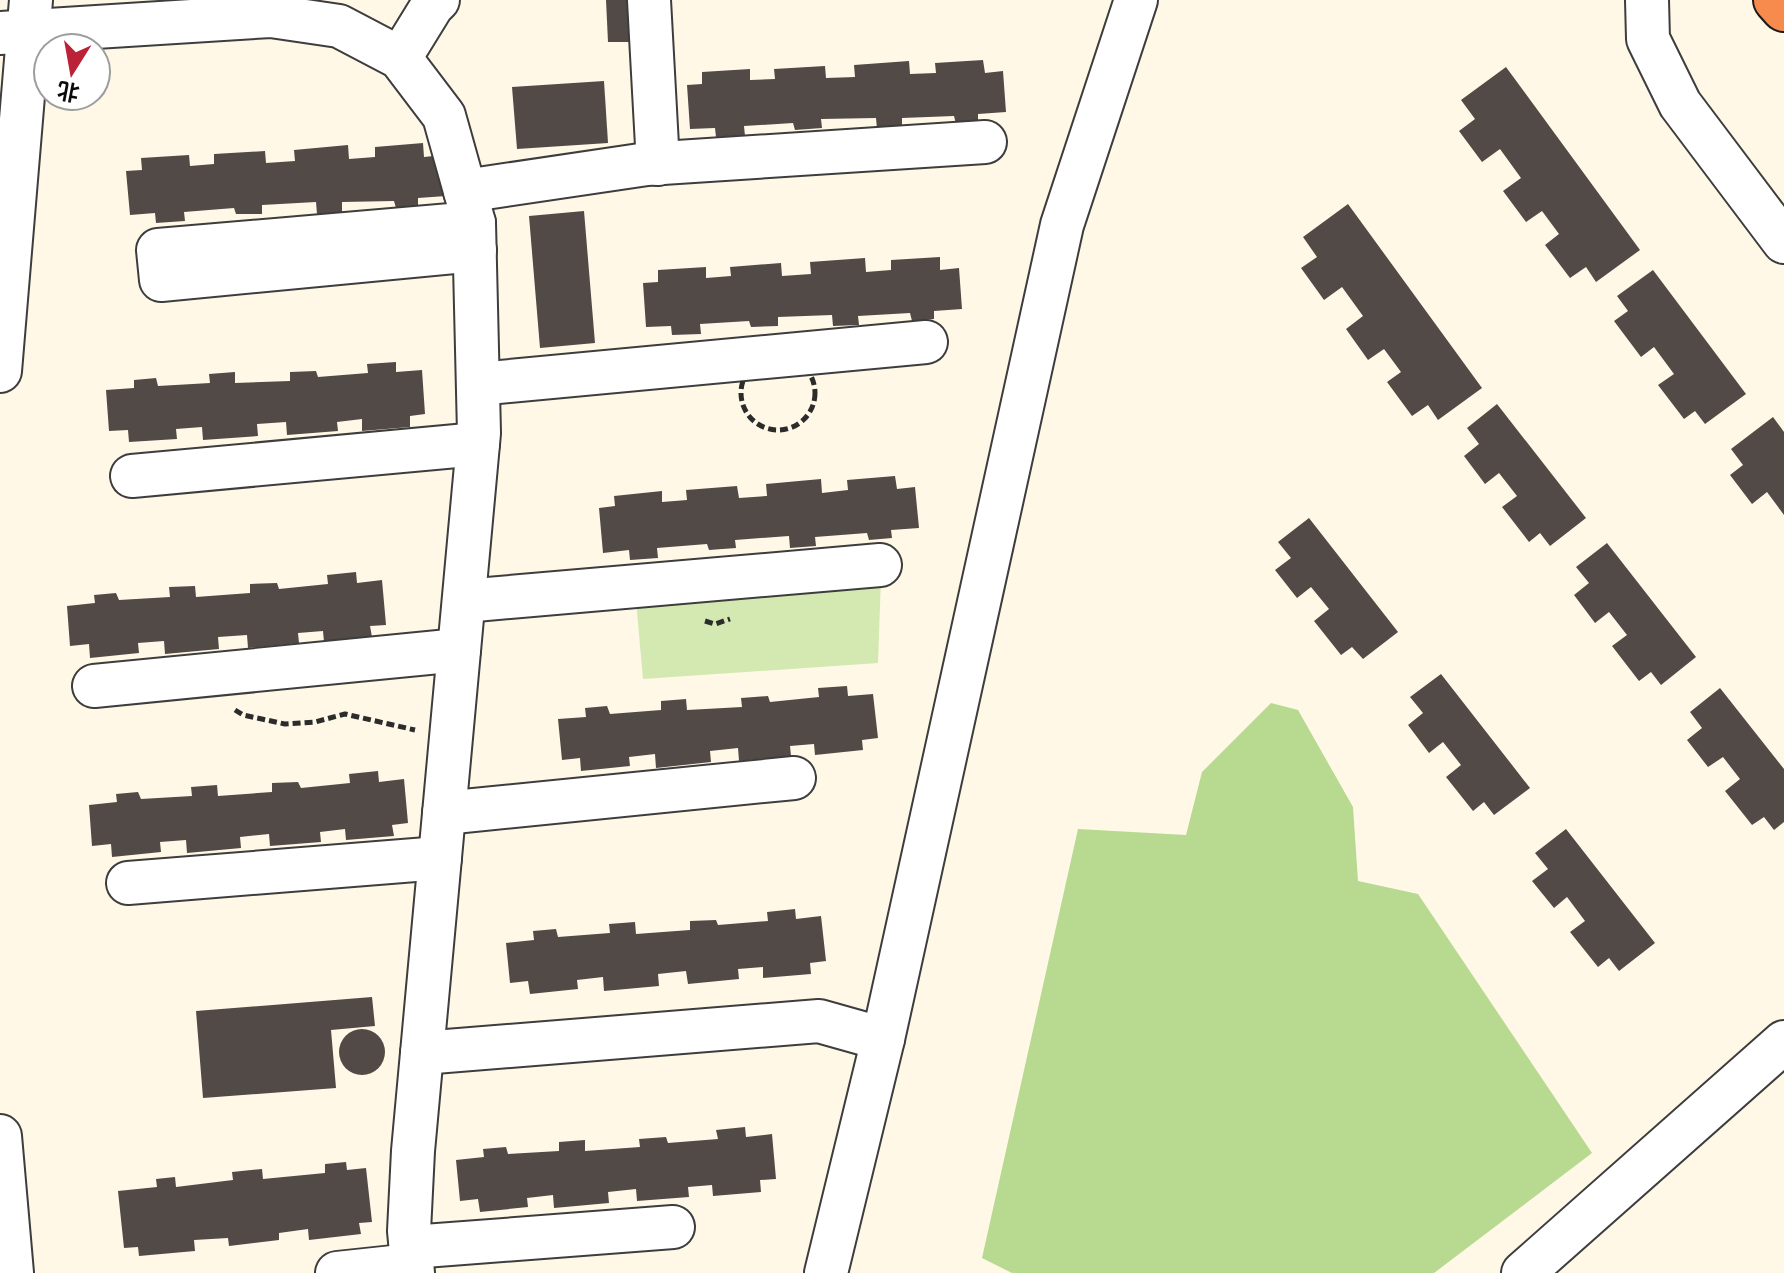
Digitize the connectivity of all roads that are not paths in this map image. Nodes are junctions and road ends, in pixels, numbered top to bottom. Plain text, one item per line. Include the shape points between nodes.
1 (438, 0) edge
2 (649, 0) edge
3 (1136, 0) edge
4 (1647, 0) edge
5 (1776, 0) edge
6 (1784, 9) edge
7 (19, 22) edge
8 (400, 58) junction
9 (985, 142) dead end
10 (658, 164) junction
11 (471, 221) junction
12 (1784, 242) edge
13 (926, 342) dead end
14 (0, 371) edge
15 (478, 384) junction
16 (478, 444) junction
17 (132, 476) dead end
18 (880, 565) dead end
19 (464, 601) junction
20 (459, 650) junction
21 (94, 686) dead end
22 (794, 778) dead end
23 (444, 813) junction
24 (440, 858) junction
25 (128, 883) dead end
26 (883, 1039) junction
27 (1784, 1042) edge
28 (422, 1053) junction
29 (0, 1136) edge
30 (673, 1227) dead end
31 (412, 1262) edge
32 (12, 1273) edge
33 (337, 1273) edge
34 (826, 1273) edge
35 (1523, 1273) edge

1 - 8 street
2 - 10 street
3 - 26 street via 1062,225
4 - 12 street via 1648,39 1680,104
5 - 6 highway
7 - 8 street via 271,16 339,26
7 - 14 street
8 - 11 street via 444,116
9 - 10 street
10 - 11 street
11 - 11 street via 158,250 161,280
11 - 15 street
13 - 15 street
15 - 16 street
16 - 17 street
16 - 19 street
18 - 19 street
19 - 20 street
20 - 21 street
20 - 23 street
22 - 23 street
23 - 24 street
24 - 25 street
24 - 28 street
26 - 28 street via 819,1021
26 - 34 street
27 - 35 street
28 - 31 street via 413,1151
29 - 32 street
30 - 31 street
31 - 33 street

